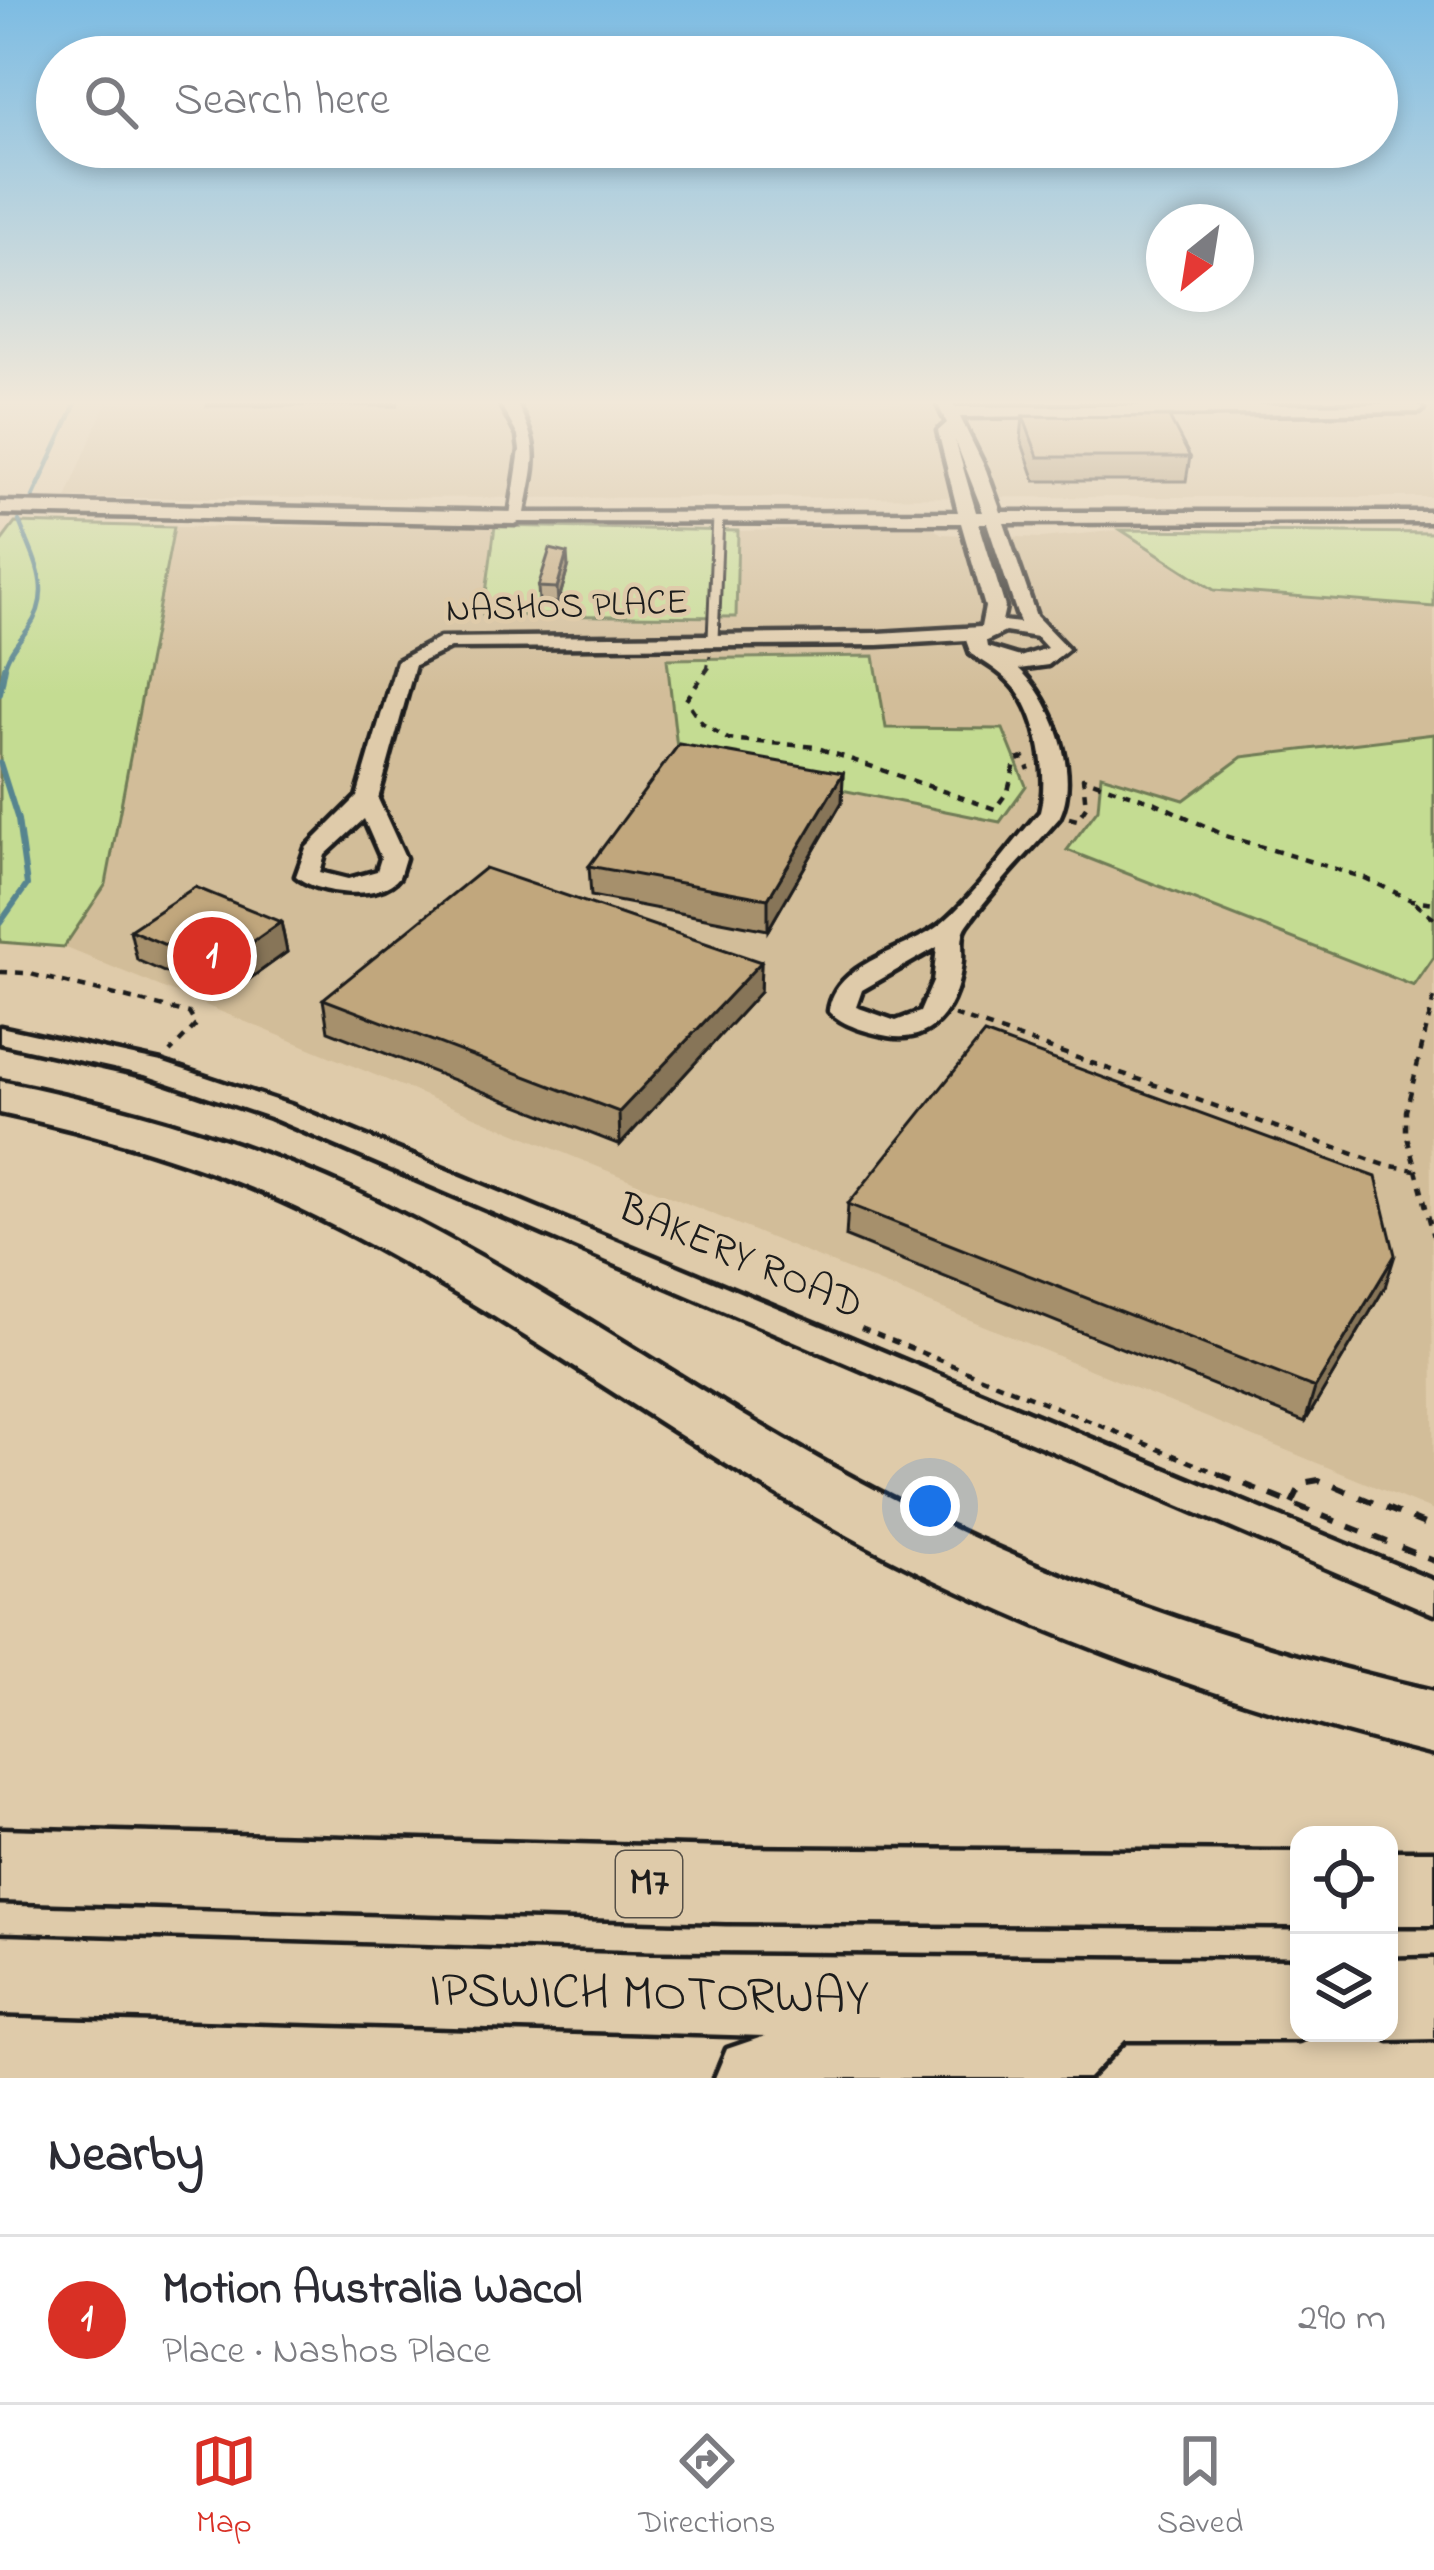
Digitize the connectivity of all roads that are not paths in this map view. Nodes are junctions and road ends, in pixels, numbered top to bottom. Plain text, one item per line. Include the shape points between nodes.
1 (519, 500) edge
2 (895, 500) edge
3 (962, 500) edge
4 (987, 500) edge
5 (1025, 500) edge
6 (1045, 506) junction
7 (875, 507) junction
8 (0, 508) edge
9 (966, 511) junction
10 (990, 511) junction
11 (517, 512) junction
12 (1434, 515) edge
13 (910, 516) junction
14 (1154, 516) junction
15 (718, 517) junction
16 (998, 538) junction
17 (980, 560) junction
18 (985, 631) junction
19 (1043, 632) junction
20 (719, 639) junction
21 (878, 639) junction
22 (992, 658) junction
23 (1047, 659) junction
24 (1030, 693) junction
25 (367, 800) dead end
26 (950, 929) junction
27 (0, 1035) edge
28 (0, 1097) edge
29 (1434, 1598) edge
30 (1434, 1724) edge
31 (0, 1865) edge
32 (1398, 1888) edge
33 (1434, 1888) edge
34 (1290, 1889) edge
35 (0, 1975) edge
36 (1290, 2000) edge
37 (1398, 2000) edge
38 (1434, 2000) edge
39 (1108, 2001) junction
40 (756, 2078) edge

1 - 11 street
2 - 7 street
3 - 9 street
4 - 10 street
5 - 6 street
6 - 10 street
6 - 12 street
7 - 9 street
7 - 11 street
8 - 11 street
9 - 10 street
9 - 13 street
9 - 17 street
10 - 14 street
10 - 16 street
11 - 15 street
12 - 14 street
13 - 15 street
13 - 17 street via 946,531 963,554
14 - 16 street via 1051,523
15 - 20 lane
16 - 19 street via 1027,620
17 - 18 street via 995,607
18 - 19 street, NASHOS PLACE
18 - 21 street, NASHOS PLACE
18 - 22 street via 975,644
19 - 23 street via 1058,649
20 - 21 street, NASHOS PLACE
20 - 25 street, NASHOS PLACE via 470,640 418,653 400,674
21 - 22 street, NASHOS PLACE
22 - 23 street, NASHOS PLACE
22 - 24 street
23 - 24 street
24 - 26 street via 1058,797
26 - 26 street via 854,983 842,1011 908,1028 932,1020
27 - 29 street, BAKERY ROAD via 152,1068 280,1111
28 - 30 highway via 196,1148 333,1204 866,1515 1040,1598 1241,1670
31 - 34 highway, M7 via 726,1886
32 - 33 highway
35 - 39 highway, IPSWICH MOTORWAY via 388,1991
36 - 39 highway, IPSWICH MOTORWAY
37 - 38 highway
39 - 40 highway via 1051,2058

